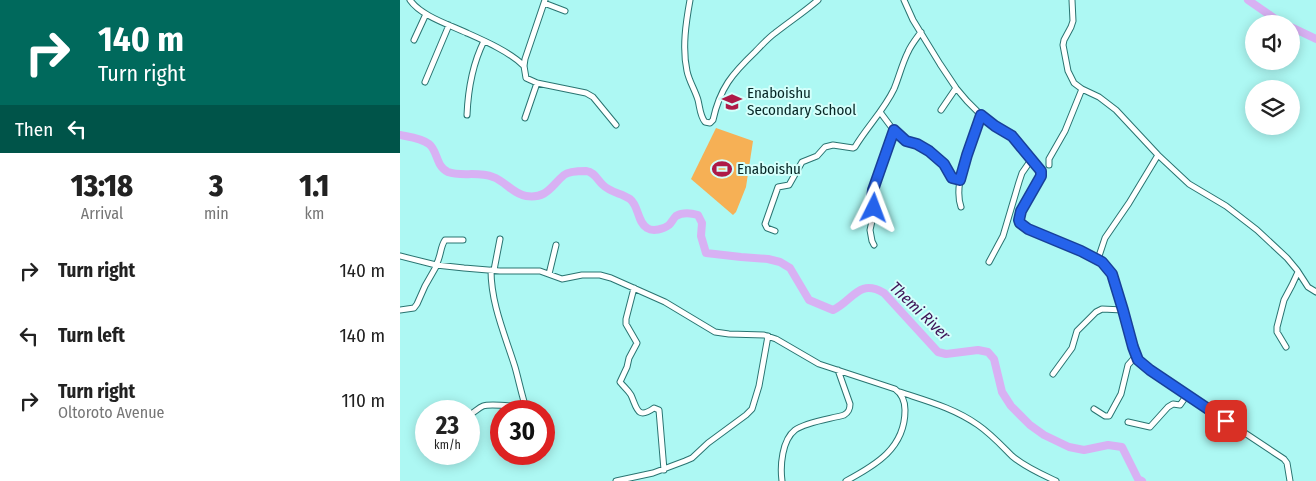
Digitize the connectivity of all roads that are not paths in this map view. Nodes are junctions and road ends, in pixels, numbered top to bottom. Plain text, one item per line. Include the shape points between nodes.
1 (410, 0) edge
2 (690, 0) edge
3 (818, 0) edge
4 (904, 0) edge
5 (1072, 0) edge
6 (545, 2) edge
7 (565, 11) dead end
8 (426, 14) junction
9 (449, 25) junction
10 (921, 32) junction
11 (414, 40) dead end
12 (484, 41) junction
13 (524, 66) junction
14 (425, 82) dead end
15 (537, 83) junction
16 (956, 88) junction
17 (1082, 89) junction
18 (941, 110) dead end
19 (880, 112) junction
20 (467, 115) dead end
21 (981, 115) junction
22 (525, 118) dead end
23 (616, 125) dead end
24 (894, 130) junction
25 (1158, 155) junction
26 (1031, 160) junction
27 (1049, 165) dead end
28 (960, 180) junction
29 (961, 207) dead end
30 (775, 231) dead end
31 (500, 239) dead end
32 (463, 240) dead end
33 (556, 245) dead end
34 (874, 245) dead end
35 (400, 256) edge
36 (1098, 259) junction
37 (989, 262) dead end
38 (436, 265) junction
39 (492, 270) junction
40 (1298, 272) junction
41 (549, 274) junction
42 (634, 288) junction
43 (1316, 292) edge
44 (400, 310) edge
45 (1123, 310) junction
46 (768, 336) junction
47 (1286, 347) dead end
48 (1136, 356) junction
49 (838, 370) junction
50 (1053, 374) dead end
51 (900, 392) junction
52 (1186, 395) junction
53 (524, 400) edge
54 (1094, 409) dead end
55 (1128, 422) dead end
56 (664, 470) junction
57 (653, 473) junction
58 (616, 481) edge
59 (648, 481) edge
60 (782, 481) edge
61 (846, 481) edge
62 (1056, 481) edge
63 (1290, 481) edge

1 - 8 street
2 - 3 street via 685,36 687,70 702,118 710,123 725,86 736,70 774,34
4 - 10 street
5 - 17 street via 1072,21 1063,51 1071,79
6 - 7 street
6 - 13 street
8 - 9 street
8 - 11 street
9 - 12 street
9 - 14 street
10 - 16 street
10 - 19 street via 907,53 894,89
12 - 13 street
12 - 20 street via 476,61
13 - 15 street via 526,78
15 - 22 street
15 - 23 street via 586,93
16 - 18 street
16 - 21 street
17 - 25 street via 1116,110
17 - 27 street via 1065,131 1051,154
19 - 24 street
19 - 30 street via 855,147 825,147 817,156 802,162 789,185 778,187 765,224
21 - 26 street via 1012,136
21 - 28 street
24 - 28 street via 906,141 929,151 944,164 952,178
24 - 34 street via 872,197 874,212 870,230
25 - 36 street via 1106,238
25 - 40 street via 1190,184 1232,210 1280,251
26 - 36 street via 1041,173 1021,211 1020,223
26 - 37 street via 1022,173 1003,236
28 - 29 street via 958,198
31 - 39 street
32 - 38 street via 445,240
33 - 41 street
35 - 38 street
36 - 45 street via 1112,274
38 - 39 street
38 - 44 street via 414,308
39 - 41 street via 535,270
39 - 53 street via 500,324
40 - 43 street via 1308,287
40 - 47 street via 1284,300 1277,327
41 - 42 street via 562,280 600,275
42 - 46 street via 716,332
42 - 56 street via 626,324 637,341 620,382 638,411 658,410
45 - 48 street
45 - 50 street via 1102,309 1090,317 1077,331 1072,348
46 - 49 street via 819,364
46 - 56 street via 752,409 692,458
48 - 52 street via 1142,364
48 - 54 street via 1128,366 1121,394 1109,416
49 - 51 street
49 - 60 street via 850,404 849,411 803,426 792,433 783,453
51 - 61 street via 905,416 893,448
51 - 62 street via 971,420 1022,464
52 - 55 street via 1180,405 1168,407 1150,427
52 - 63 street via 1284,459
56 - 57 street
57 - 58 street
57 - 59 street

